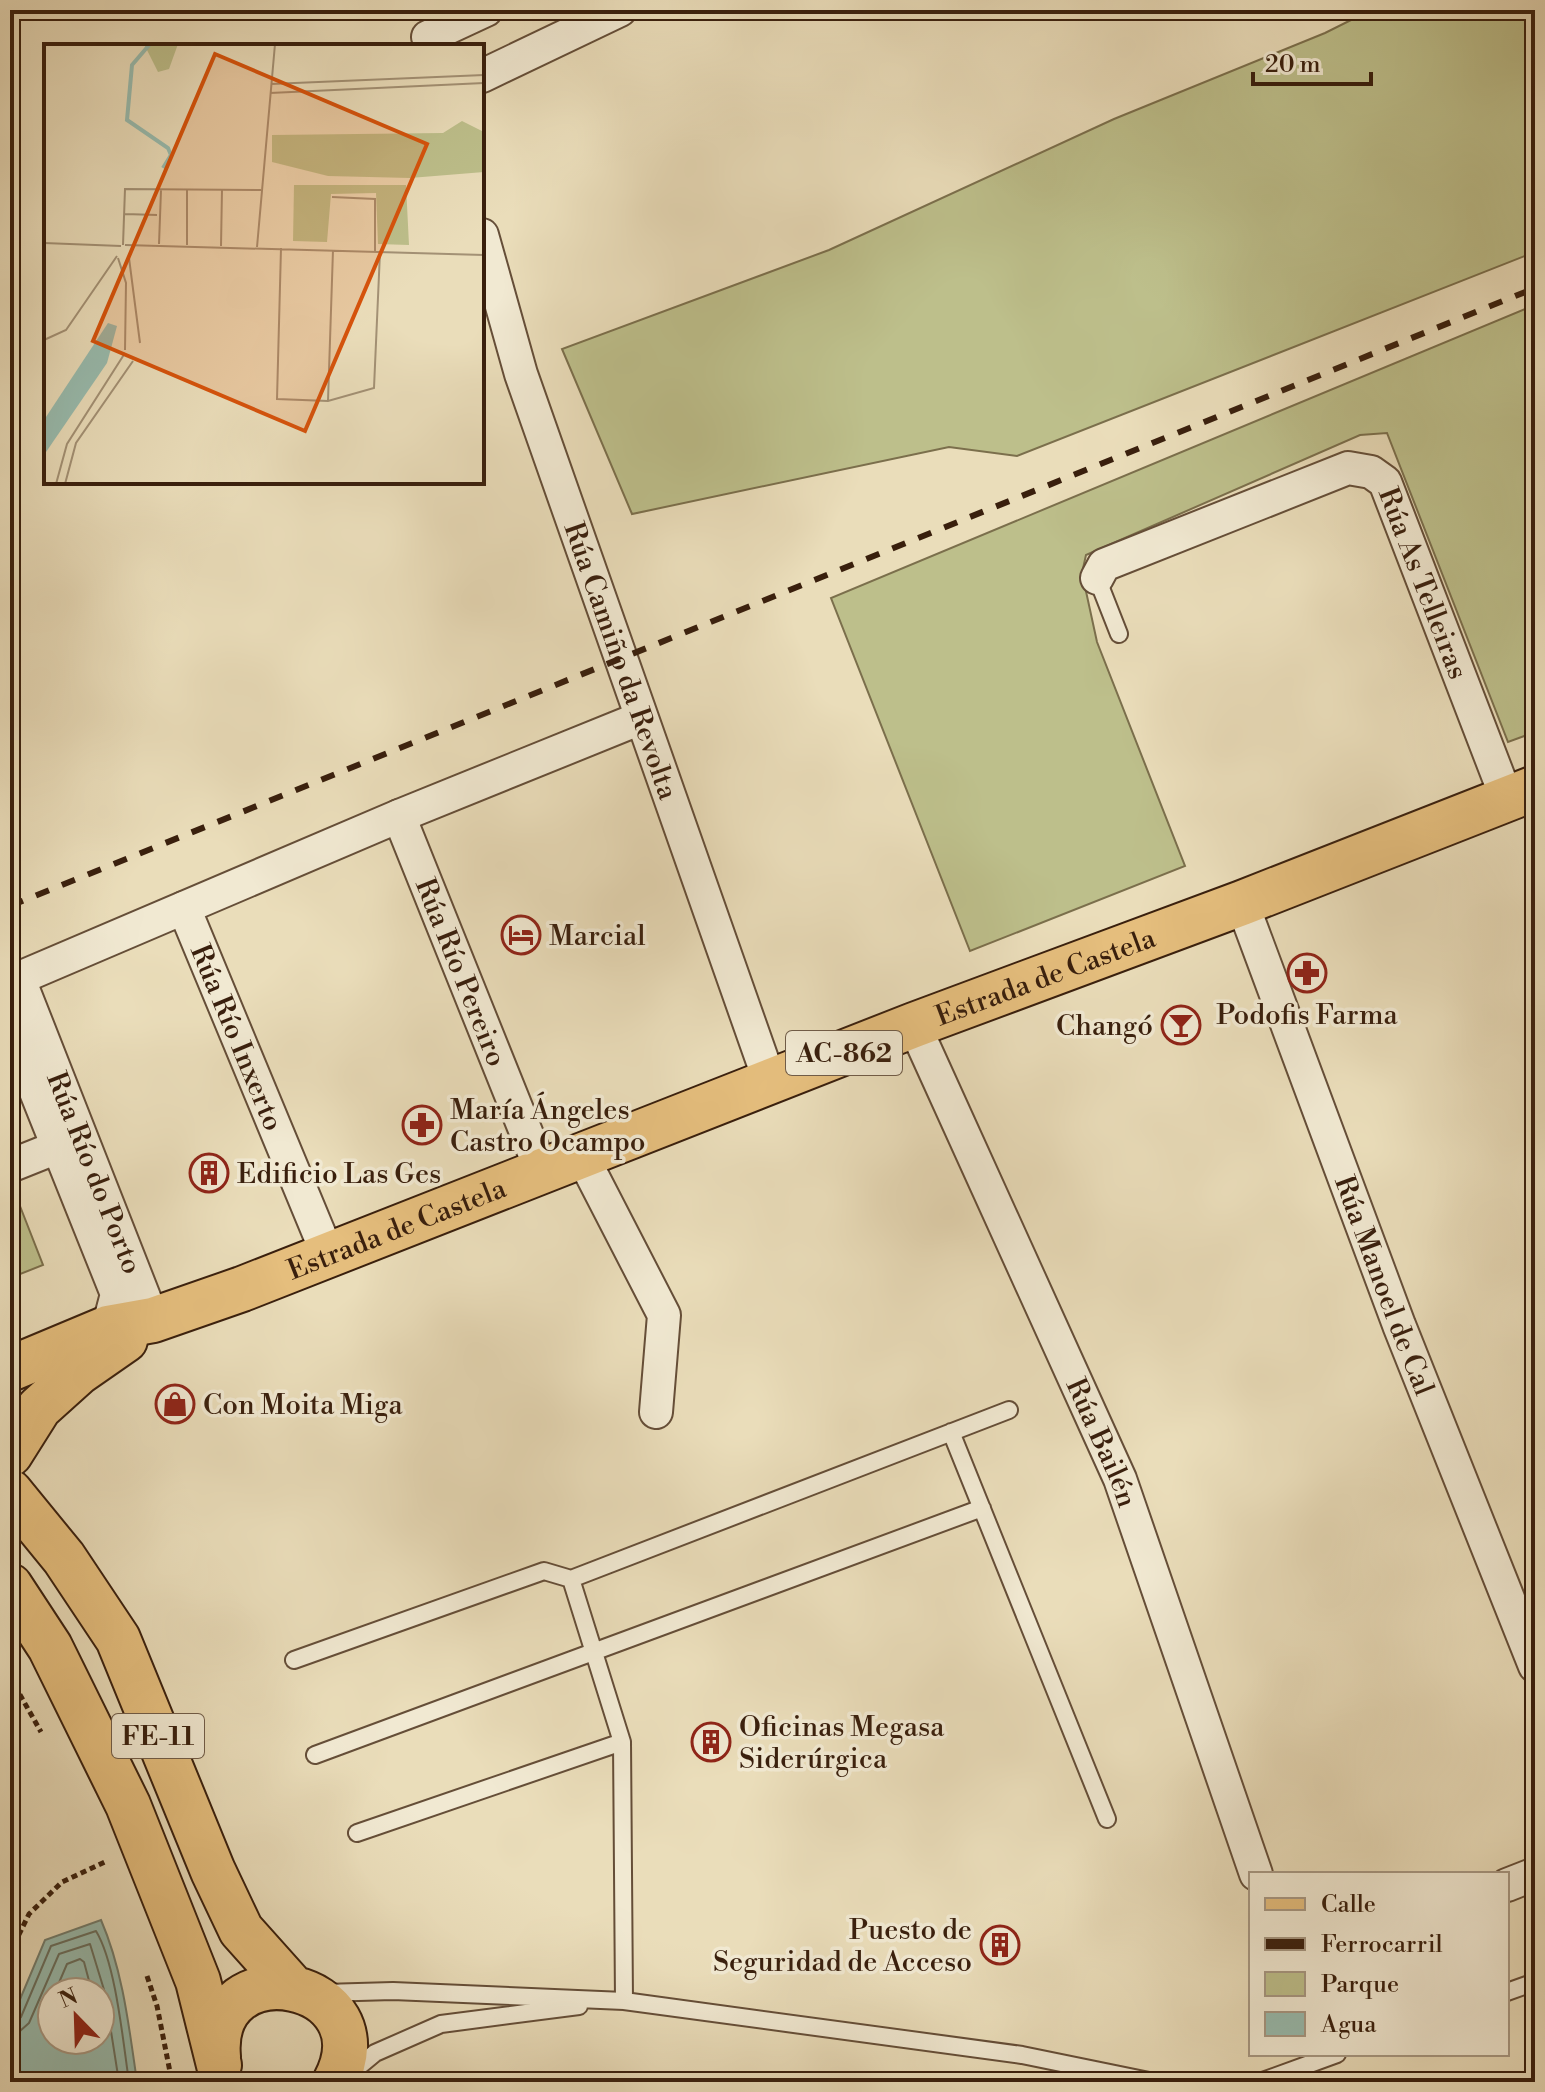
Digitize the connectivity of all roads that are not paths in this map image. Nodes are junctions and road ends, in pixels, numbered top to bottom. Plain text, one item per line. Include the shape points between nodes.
1 (486, 10) edge
2 (620, 10) edge
3 (426, 31) edge
4 (484, 75) edge
5 (484, 242) edge
6 (1097, 578) joint
7 (1119, 634) dead end
8 (641, 718) junction
9 (1521, 794) edge
10 (399, 816) junction
11 (1242, 903) junction
12 (184, 908) junction
13 (14, 981) edge
14 (914, 1025) junction
15 (10, 1027) edge
16 (770, 1082) junction
17 (60, 1146) junction
18 (562, 1164) junction
19 (10, 1166) edge
20 (328, 1255) junction
21 (153, 1320) junction
22 (108, 1328) junction
23 (10, 1369) edge
24 (1009, 1410) dead end
25 (656, 1412) dead end
26 (951, 1432) junction
27 (10, 1454) edge
28 (10, 1492) edge
29 (982, 1508) junction
30 (571, 1579) junction
31 (10, 1586) edge
32 (592, 1652) junction
33 (294, 1660) dead end
34 (1535, 1666) edge
35 (622, 1742) junction
36 (315, 1755) dead end
37 (1107, 1819) dead end
38 (357, 1833) dead end
39 (1255, 1872) edge
40 (1535, 1874) edge
41 (1509, 1884) edge
42 (1535, 1982) edge
43 (302, 1990) junction
44 (1509, 1991) edge
45 (624, 2001) junction
46 (1332, 2056) edge
47 (222, 2074) edge
48 (338, 2082) edge
49 (1154, 2082) edge
50 (1260, 2082) edge

1 - 3 street
2 - 4 street
5 - 8 street, Rúa Camiño da Revolta via 521,374
6 - 7 lane
6 - 9 street, Rúa As Telleiras via 1104,565 1348,468 1371,472 1385,482
8 - 10 street
8 - 16 street, Rúa Camiño da Revolta
9 - 11 main road, Estrada de Castela / AC-862
10 - 12 street
10 - 18 street, Rúa Río Pereiro
11 - 14 main road, Estrada de Castela / AC-862
11 - 34 street, Rúa Manoel de Cal via 1399,1325
12 - 13 street
12 - 20 street, Rúa Río Inxerto
13 - 21 street, Rúa Río do Porto
14 - 16 main road, Estrada de Castela / AC-862
14 - 39 street, Rúa Bailén via 1120,1479
15 - 17 street
16 - 18 main road, Estrada de Castela / AC-862
17 - 19 street
17 - 22 street via 117,1294
18 - 20 main road, Estrada de Castela / AC-862
18 - 25 street, Rúa Río Pereiro via 664,1315
20 - 21 main road, Estrada de Castela / AC-862
21 - 22 main road, AC-862
21 - 27 main road, AC-862 via 79,1372 39,1408
22 - 23 main road, AC-862
24 - 26 lane
26 - 29 lane
26 - 30 lane
28 - 43 main road, FE-11 via 64,1558 118,1639 241,1930
29 - 32 lane
29 - 37 lane
30 - 32 lane
30 - 33 lane via 544,1571
31 - 47 main road, FE-11 via 50,1647 128,1805 198,1981
32 - 35 lane
32 - 36 lane
35 - 38 lane
35 - 45 lane
40 - 41 street
42 - 44 lane
43 - 45 lane
43 - 47 main road, FE-11 via 271,1986 234,2006 222,2023 217,2044
43 - 48 main road, FE-11 via 329,2007 340,2026 344,2053
45 - 48 lane via 441,2024 375,2053
45 - 49 lane via 1022,2055
46 - 50 lane

